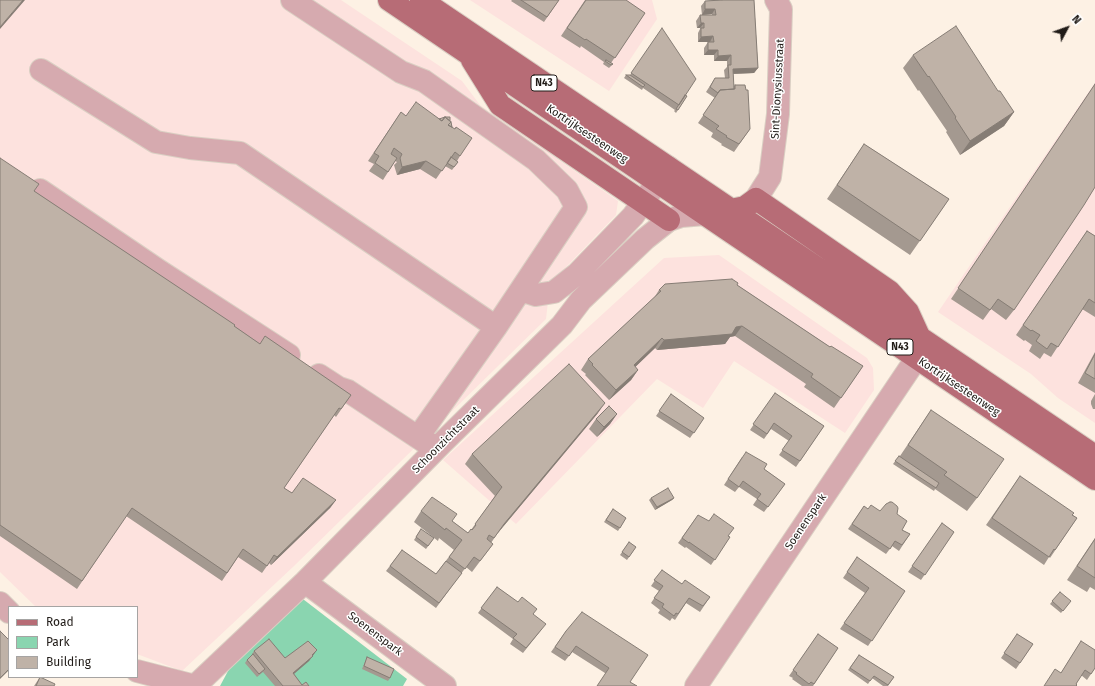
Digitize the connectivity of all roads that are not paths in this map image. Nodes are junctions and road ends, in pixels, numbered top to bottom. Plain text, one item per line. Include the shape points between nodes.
1 (292, 0) edge
2 (389, 0) edge
3 (421, 0) edge
4 (782, 3) edge
5 (467, 52) junction
6 (41, 70) dead end
7 (663, 175) junction
8 (40, 190) edge
9 (756, 199) junction
10 (643, 203) junction
11 (731, 210) junction
12 (705, 214) junction
13 (669, 220) junction
14 (521, 290) junction
15 (496, 327) junction
16 (918, 348) junction
17 (418, 437) junction
18 (442, 443) junction
19 (1095, 456) edge
20 (1095, 479) edge
21 (305, 582) junction
22 (0, 603) edge
23 (8, 611) edge
24 (138, 671) edge
25 (195, 686) edge
26 (445, 686) edge
27 (696, 686) edge

1 - 14 street via 401,72 424,81 536,160 567,190 576,207
2 - 5 main road, Kortrijksesteenweg / N43
3 - 7 main road, Kortrijksesteenweg / N43
4 - 9 street, Sint-Dionysiusstraat via 778,114 770,177
5 - 7 main road, Kortrijksesteenweg / N43
5 - 10 main road, N43 via 500,105
6 - 15 street via 156,142 240,153
7 - 10 street
7 - 11 main road, Kortrijksesteenweg / N43
7 - 12 main road, Kortrijksesteenweg / N43
8 - 17 street via 158,270
9 - 11 main road via 745,207
9 - 16 main road, N43 via 889,291 908,312
10 - 13 main road, N43
10 - 14 street via 577,274 554,292 536,295
11 - 12 main road
11 - 16 main road, Kortrijksesteenweg / N43
12 - 13 street, Schoonzichtstraat
12 - 16 main road, Kortrijksesteenweg / N43
13 - 18 street, Schoonzichtstraat via 645,239 581,300 562,325
14 - 15 street
15 - 17 street
16 - 19 main road, Kortrijksesteenweg / N43
16 - 20 main road, Kortrijksesteenweg / N43
16 - 27 street, Soenenspark
17 - 18 street via 428,444
18 - 21 street, Schoonzichtstraat
21 - 25 street, Schoonzichtstraat
21 - 26 street, Soenenspark
22 - 23 street
24 - 25 street

